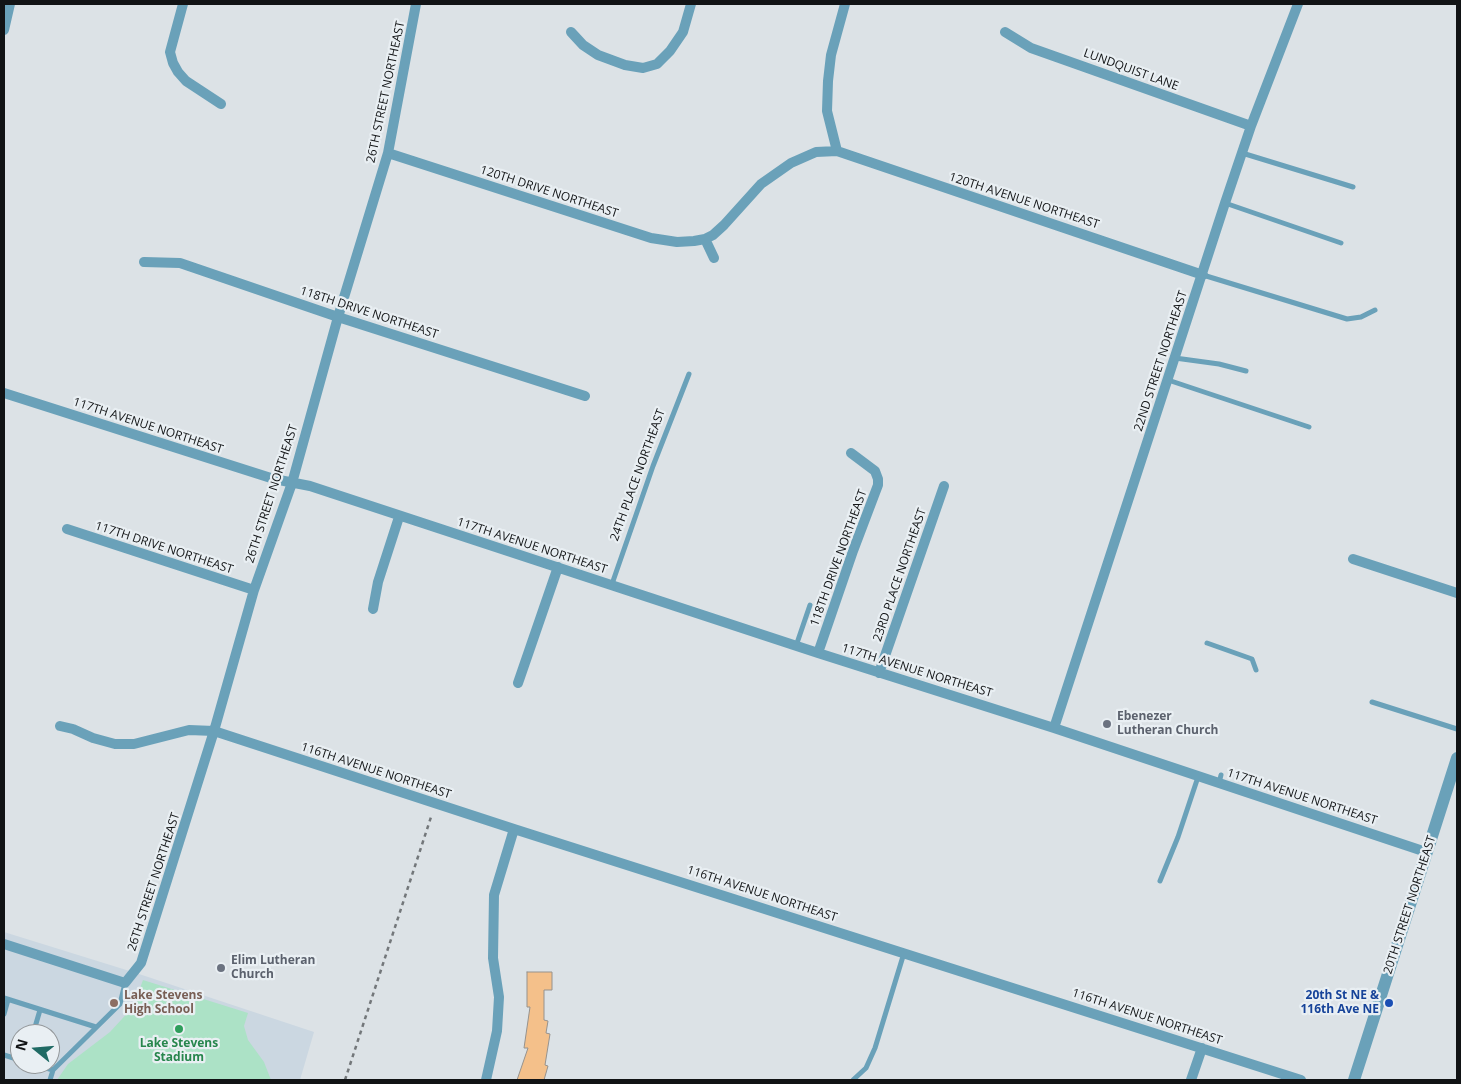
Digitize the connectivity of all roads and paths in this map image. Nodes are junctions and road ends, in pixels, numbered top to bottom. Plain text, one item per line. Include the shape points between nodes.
1 (10, 4) edge
2 (184, 4) edge
3 (416, 4) edge
4 (691, 4) edge
5 (845, 4) edge
6 (1298, 4) edge
7 (4, 30) edge
8 (571, 32) dead end
9 (1004, 32) dead end
10 (221, 104) dead end
11 (1252, 126) junction
12 (836, 151) junction
13 (388, 153) junction
14 (1242, 153) junction
15 (1353, 187) dead end
16 (1225, 203) junction
17 (705, 239) junction
18 (1341, 243) dead end
19 (714, 258) dead end
20 (144, 262) dead end
21 (1203, 274) junction
22 (1375, 310) dead end
23 (338, 317) junction
24 (1175, 358) junction
25 (1246, 371) dead end
26 (688, 374) dead end
27 (1168, 380) junction
28 (4, 393) edge
29 (585, 396) dead end
30 (1309, 427) dead end
31 (851, 454) dead end
32 (292, 483) junction
33 (944, 486) dead end
34 (399, 517) junction
35 (67, 529) dead end
36 (1354, 559) dead end
37 (558, 567) junction
38 (612, 584) junction
39 (254, 590) junction
40 (1457, 593) edge
41 (810, 605) dead end
42 (373, 609) dead end
43 (1207, 643) dead end
44 (796, 646) junction
45 (818, 653) junction
46 (1256, 670) dead end
47 (879, 673) junction
48 (518, 683) dead end
49 (1372, 702) dead end
50 (60, 726) dead end
51 (1054, 728) junction
52 (1457, 730) edge
53 (214, 731) junction
54 (1457, 758) edge
55 (1196, 773) junction
56 (436, 803) junction
57 (514, 829) junction
58 (1426, 852) junction
59 (1160, 881) dead end
60 (4, 944) edge
61 (904, 952) junction
62 (125, 983) junction
63 (6, 999) edge
64 (40, 1010) junction
65 (4, 1014) edge
66 (36, 1024) edge
67 (96, 1028) junction
68 (1202, 1048) junction
69 (60, 1063) edge
70 (345, 1080) edge
71 (486, 1080) edge
72 (853, 1080) edge
73 (1191, 1080) edge
74 (1302, 1080) edge
75 (1354, 1080) edge

1 - 7 street
2 - 10 street via 170,52 173,63 186,81
3 - 13 street, 26TH STREET NORTHEAST
4 - 8 street via 682,32 670,51 657,64 643,68 598,55
5 - 12 street via 830,56 828,81 827,111
6 - 11 street, 22ND STREET NORTHEAST
9 - 11 street, LUNDQUIST LANE via 1031,48
11 - 14 street, 22ND STREET NORTHEAST
12 - 17 street via 816,152 791,163 761,184 724,225
12 - 21 street, 120TH AVENUE NORTHEAST
13 - 17 street, 120TH DRIVE NORTHEAST via 651,238 677,242
13 - 23 street, 26TH STREET NORTHEAST
14 - 15 lane
14 - 16 street, 22ND STREET NORTHEAST
16 - 18 lane
16 - 21 street, 22ND STREET NORTHEAST
17 - 19 street
20 - 23 street, 118TH DRIVE NORTHEAST via 180,263
21 - 22 lane via 1347,319
21 - 24 street, 22ND STREET NORTHEAST
23 - 29 street, 118TH DRIVE NORTHEAST
23 - 32 street, 26TH STREET NORTHEAST
24 - 25 lane
24 - 27 street, 22ND STREET NORTHEAST
26 - 38 lane, 24TH PLACE NORTHEAST
27 - 30 lane
27 - 51 street, 22ND STREET NORTHEAST via 1097,609
28 - 32 street, 117TH AVENUE NORTHEAST via 274,480
31 - 45 street, 118TH DRIVE NORTHEAST via 875,471 878,485
32 - 34 street, 117TH AVENUE NORTHEAST via 310,486
32 - 39 street, 26TH STREET NORTHEAST
33 - 47 street, 23RD PLACE NORTHEAST
34 - 37 street, 117TH AVENUE NORTHEAST
34 - 42 street via 378,582
35 - 39 street, 117TH DRIVE NORTHEAST
36 - 40 street
37 - 38 street, 117TH AVENUE NORTHEAST
37 - 48 street
38 - 44 street, 117TH AVENUE NORTHEAST
39 - 53 street, 26TH STREET NORTHEAST
41 - 44 lane
43 - 46 lane via 1252,659
44 - 45 street, 117TH AVENUE NORTHEAST
45 - 47 street, 117TH AVENUE NORTHEAST
47 - 51 street, 117TH AVENUE NORTHEAST
49 - 52 lane
50 - 53 street, 116TH AVENUE NORTHEAST via 115,744 134,744 189,730
51 - 55 street, 117TH AVENUE NORTHEAST
53 - 56 street, 116TH AVENUE NORTHEAST
53 - 62 street, 26TH STREET NORTHEAST via 141,963
54 - 58 street, 20TH STREET NORTHEAST
55 - 58 street, 117TH AVENUE NORTHEAST
55 - 59 lane via 1178,837
56 - 57 street, 116TH AVENUE NORTHEAST
56 - 70 path
57 - 61 street, 116TH AVENUE NORTHEAST
57 - 71 street via 494,895 493,958 499,997 497,1031
58 - 75 street, 20TH STREET NORTHEAST
60 - 62 street
61 - 68 street, 116TH AVENUE NORTHEAST
61 - 72 lane via 875,1048 866,1068
62 - 67 lane via 120,1004
63 - 64 lane
63 - 65 lane
64 - 66 lane
64 - 67 lane
67 - 69 lane
68 - 73 street
68 - 74 street, 116TH AVENUE NORTHEAST

